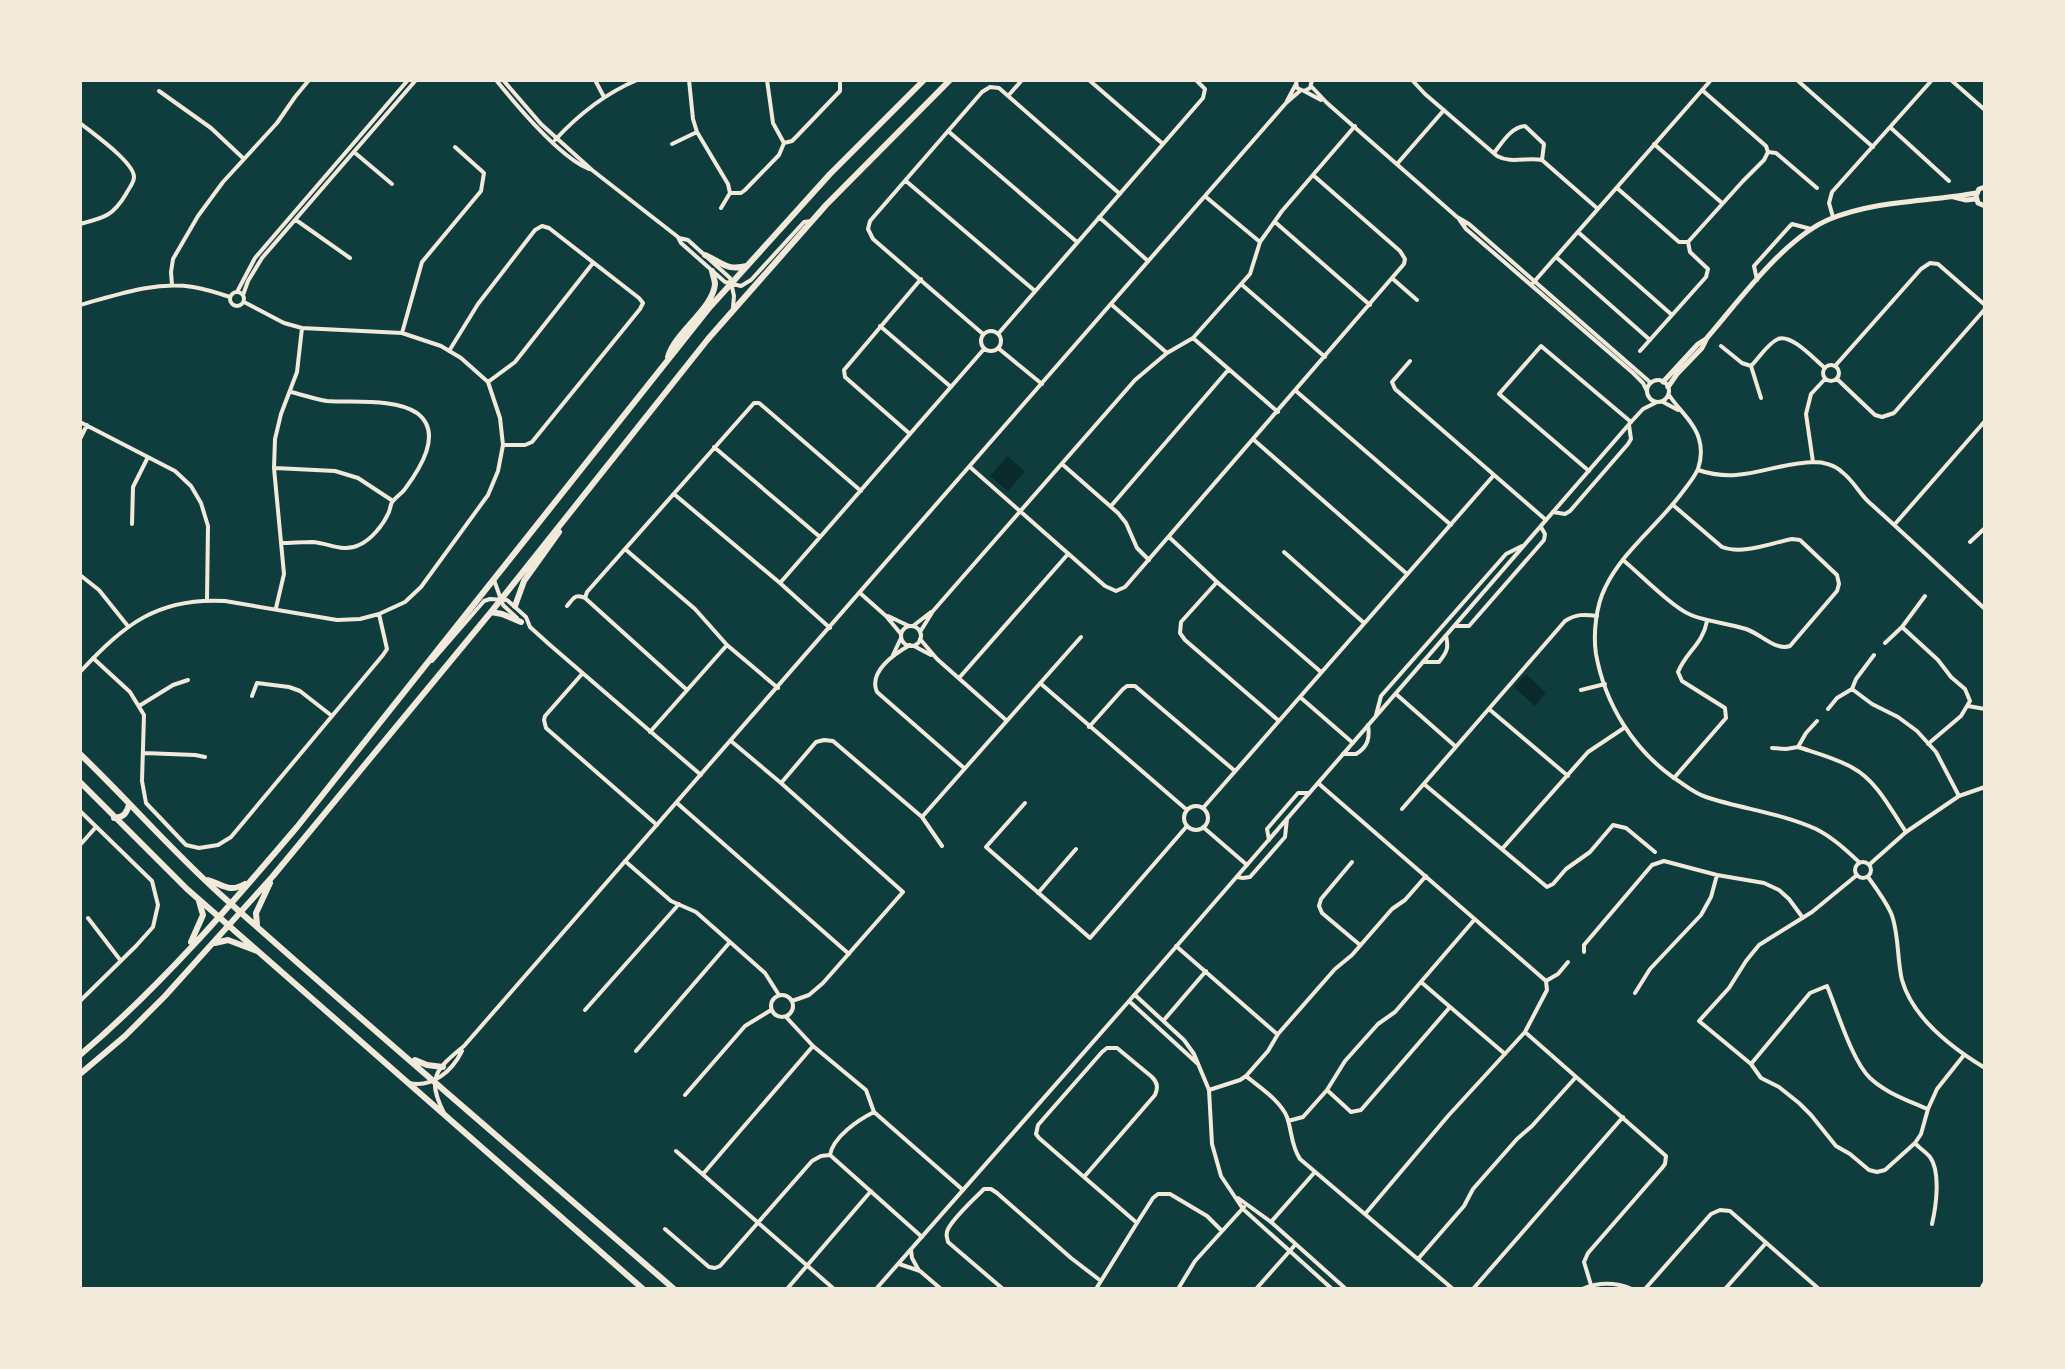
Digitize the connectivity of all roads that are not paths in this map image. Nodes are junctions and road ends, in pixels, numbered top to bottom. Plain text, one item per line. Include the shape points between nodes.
1 (309, 80) edge
2 (408, 80) edge
3 (416, 80) edge
4 (496, 80) edge
5 (503, 80) edge
6 (595, 80) edge
7 (637, 80) edge
8 (689, 80) edge
9 (767, 80) edge
10 (840, 80) edge
11 (924, 80) edge
12 (950, 80) edge
13 (1022, 80) edge
14 (1089, 80) edge
15 (1196, 80) edge
16 (1412, 80) edge
17 (1711, 80) edge
18 (1797, 80) edge
19 (1932, 80) edge
20 (1951, 80) edge
21 (1296, 81) edge
22 (1312, 82) edge
23 (1702, 90) junction
24 (159, 91) dead end
25 (1303, 91) junction
26 (1008, 96) junction
27 (604, 97) junction
28 (1286, 103) junction
29 (1327, 103) junction
30 (1444, 110) junction
31 (1985, 110) edge
32 (80, 123) edge
33 (1355, 126) junction
34 (1891, 128) junction
35 (948, 131) junction
36 (697, 132) junction
37 (555, 140) junction
38 (784, 143) junction
39 (672, 144) dead end
40 (1163, 144) junction
41 (1654, 144) junction
42 (455, 147) dead end
43 (1873, 147) junction
44 (351, 150) junction
45 (1768, 152) junction
46 (1494, 153) junction
47 (244, 159) junction
48 (1542, 160) junction
49 (1397, 164) junction
50 (1313, 175) junction
51 (905, 180) junction
52 (1949, 181) dead end
53 (392, 184) dead end
54 (1985, 187) edge
55 (1617, 188) junction
56 (1817, 188) dead end
57 (730, 193) junction
58 (1120, 194) junction
59 (1976, 196) junction
60 (1206, 197) junction
61 (1723, 203) junction
62 (1984, 206) edge
63 (721, 208) dead end
64 (1598, 209) junction
65 (1099, 217) junction
66 (1833, 217) junction
67 (293, 218) junction
68 (811, 221) junction
69 (1275, 222) junction
70 (80, 224) edge
71 (1811, 229) junction
72 (1578, 232) junction
73 (678, 237) junction
74 (1260, 242) junction
75 (1688, 242) junction
76 (1077, 243) junction
77 (705, 255) junction
78 (1556, 257) junction
79 (350, 258) dead end
80 (1149, 262) junction
81 (593, 263) junction
82 (747, 266) junction
83 (712, 271) junction
84 (921, 279) junction
85 (1393, 279) junction
86 (1757, 280) junction
87 (731, 284) junction
88 (1241, 284) junction
89 (1533, 284) junction
90 (172, 285) junction
91 (1035, 291) junction
92 (240, 294) junction
93 (230, 297) junction
94 (1417, 300) dead end
95 (244, 302) junction
96 (80, 305) edge
97 (1112, 305) junction
98 (1370, 305) junction
99 (1985, 307) edge
100 (733, 309) junction
101 (1672, 315) junction
102 (880, 326) junction
103 (302, 328) junction
104 (402, 333) junction
105 (983, 334) junction
106 (998, 334) junction
107 (1193, 338) junction
108 (1706, 339) junction
109 (1650, 340) junction
110 (1721, 346) dead end
111 (998, 348) junction
112 (1608, 348) junction
113 (984, 349) junction
114 (449, 351) junction
115 (1640, 351) dead end
116 (1167, 353) junction
117 (1325, 357) junction
118 (667, 361) junction
119 (1410, 361) dead end
120 (1751, 366) junction
121 (1835, 366) junction
122 (1825, 368) junction
123 (1229, 369) junction
124 (1825, 379) junction
125 (1837, 379) junction
126 (488, 382) junction
127 (1663, 382) junction
128 (1651, 383) junction
129 (1042, 384) junction
130 (951, 387) junction
131 (1668, 387) junction
132 (1296, 391) junction
133 (291, 392) junction
134 (1647, 393) junction
135 (1669, 395) junction
136 (1761, 398) dead end
137 (1660, 402) junction
138 (1643, 409) junction
139 (1680, 411) junction
140 (1278, 412) junction
141 (1985, 421) edge
142 (80, 422) edge
143 (1630, 424) junction
144 (87, 425) junction
145 (910, 434) junction
146 (80, 439) edge
147 (1254, 440) junction
148 (503, 445) junction
149 (714, 447) junction
150 (148, 457) junction
151 (1813, 462) junction
152 (1062, 464) junction
153 (970, 467) junction
154 (274, 468) junction
155 (1698, 470) junction
156 (1589, 471) junction
157 (1494, 475) junction
158 (861, 491) junction
159 (673, 493) junction
160 (393, 501) junction
161 (1673, 505) junction
162 (1111, 506) junction
163 (1020, 512) junction
164 (1553, 512) junction
165 (566, 517) junction
166 (1546, 520) junction
167 (132, 524) dead end
168 (1895, 524) junction
169 (1451, 525) junction
170 (1541, 527) junction
171 (1985, 528) edge
172 (820, 537) junction
173 (1169, 537) junction
174 (1970, 542) dead end
175 (281, 543) junction
176 (1526, 544) junction
177 (625, 549) junction
178 (1284, 552) dead end
179 (1068, 554) junction
180 (1149, 560) junction
181 (1623, 560) junction
182 (1407, 574) junction
183 (80, 575) edge
184 (494, 580) junction
185 (1217, 582) junction
186 (780, 583) junction
187 (860, 593) junction
188 (1925, 596) dead end
189 (585, 598) junction
190 (500, 599) junction
191 (207, 600) junction
192 (515, 606) junction
193 (567, 606) dead end
194 (276, 608) junction
195 (1985, 609) edge
196 (933, 611) junction
197 (491, 612) junction
198 (379, 614) junction
199 (886, 616) junction
200 (1597, 616) junction
201 (1708, 620) junction
202 (521, 622) junction
203 (1364, 623) junction
204 (128, 626) junction
205 (911, 626) junction
206 (1455, 626) junction
207 (530, 627) junction
208 (1902, 627) junction
209 (830, 628) junction
210 (920, 632) junction
211 (901, 636) junction
212 (1446, 636) junction
213 (1081, 637) dead end
214 (920, 639) junction
215 (1885, 643) dead end
216 (727, 645) junction
217 (911, 645) junction
218 (1874, 655) dead end
219 (93, 658) junction
220 (937, 659) junction
221 (889, 661) junction
222 (1423, 662) junction
223 (424, 666) junction
224 (80, 672) edge
225 (1321, 672) junction
226 (582, 674) junction
227 (959, 678) junction
228 (188, 680) dead end
229 (1040, 683) junction
230 (1605, 684) junction
231 (778, 688) junction
232 (1852, 689) junction
233 (687, 690) junction
234 (1581, 690) dead end
235 (1396, 694) junction
236 (252, 696) dead end
237 (1300, 697) junction
238 (139, 706) junction
239 (1968, 706) junction
240 (1489, 709) junction
241 (1828, 709) dead end
242 (1985, 709) edge
243 (332, 716) junction
244 (1375, 717) junction
245 (1006, 720) junction
246 (1279, 721) junction
247 (1817, 721) dead end
248 (1368, 725) junction
249 (1089, 727) junction
250 (1624, 728) junction
251 (650, 732) junction
252 (731, 741) junction
253 (1353, 743) junction
254 (1928, 744) junction
255 (1455, 746) junction
256 (1798, 747) junction
257 (1772, 748) dead end
258 (144, 753) junction
259 (80, 754) edge
260 (1343, 754) junction
261 (205, 757) dead end
262 (964, 768) junction
263 (1235, 771) junction
264 (701, 775) junction
265 (1568, 776) junction
266 (1674, 778) junction
267 (80, 782) edge
268 (781, 783) junction
269 (1318, 783) junction
270 (1424, 784) junction
271 (1985, 787) edge
272 (1309, 793) junction
273 (1959, 796) junction
274 (677, 803) junction
275 (1025, 803) dead end
276 (129, 805) junction
277 (1203, 808) junction
278 (1402, 809) dead end
279 (1187, 810) junction
280 (80, 811) edge
281 (922, 817) junction
282 (114, 818) junction
283 (1287, 819) junction
284 (657, 825) junction
285 (1187, 826) junction
286 (96, 827) junction
287 (1203, 827) junction
288 (1906, 832) junction
289 (1269, 840) junction
290 (80, 845) edge
291 (942, 846) dead end
292 (1076, 849) dead end
293 (1501, 850) junction
294 (1655, 852) dead end
295 (625, 861) junction
296 (1352, 862) dead end
297 (1859, 862) junction
298 (1870, 864) junction
299 (1247, 865) junction
300 (1717, 875) junction
301 (1857, 875) junction
302 (273, 876) junction
303 (1426, 876) junction
304 (1237, 877) junction
305 (1868, 877) junction
306 (204, 879) junction
307 (250, 881) junction
308 (1038, 893) junction
309 (197, 898) junction
310 (231, 903) junction
311 (679, 904) junction
312 (241, 913) junction
313 (219, 916) junction
314 (88, 918) dead end
315 (1803, 918) junction
316 (1475, 919) junction
317 (230, 925) junction
318 (258, 928) junction
319 (730, 942) junction
320 (213, 943) junction
321 (1176, 946) junction
322 (1360, 946) junction
323 (189, 949) junction
324 (1584, 952) dead end
325 (261, 953) junction
326 (849, 954) junction
327 (121, 961) junction
328 (1568, 962) dead end
329 (1206, 971) junction
330 (1546, 981) junction
331 (1421, 982) junction
332 (1635, 993) dead end
333 (779, 995) junction
334 (1135, 995) junction
335 (80, 1001) edge
336 (792, 1001) junction
337 (1129, 1001) junction
338 (1450, 1007) junction
339 (585, 1010) dead end
340 (771, 1010) junction
341 (786, 1017) junction
342 (1164, 1020) junction
343 (1525, 1032) junction
344 (1278, 1034) junction
345 (464, 1046) junction
346 (813, 1046) junction
347 (636, 1051) dead end
348 (402, 1052) junction
349 (1505, 1054) junction
350 (80, 1055) edge
351 (1964, 1055) junction
352 (1751, 1064) junction
353 (1199, 1066) junction
354 (443, 1067) junction
355 (1985, 1068) edge
356 (80, 1074) edge
357 (1246, 1076) junction
358 (1576, 1076) junction
359 (434, 1080) junction
360 (407, 1083) junction
361 (1209, 1090) junction
362 (1327, 1090) junction
363 (685, 1095) dead end
364 (1928, 1109) junction
365 (874, 1112) junction
366 (1623, 1117) junction
367 (447, 1118) junction
368 (1288, 1121) junction
369 (1915, 1143) junction
370 (676, 1151) dead end
371 (830, 1155) junction
372 (1314, 1172) junction
373 (703, 1174) junction
374 (1084, 1177) junction
375 (963, 1190) junction
376 (871, 1191) junction
377 (1236, 1196) junction
378 (1248, 1204) junction
379 (1243, 1209) junction
380 (1366, 1213) junction
381 (758, 1222) junction
382 (1271, 1222) junction
383 (1137, 1223) junction
384 (1932, 1224) dead end
385 (665, 1229) dead end
386 (1222, 1231) junction
387 (922, 1237) junction
388 (1767, 1243) junction
389 (1295, 1245) junction
390 (911, 1250) junction
391 (1289, 1251) junction
392 (1418, 1259) junction
393 (899, 1264) junction
394 (807, 1265) junction
395 (920, 1271) junction
396 (1101, 1281) junction
397 (1810, 1281) junction
398 (1985, 1282) edge
399 (1591, 1285) junction
400 (643, 1289) edge
401 (674, 1289) edge
402 (787, 1289) edge
403 (834, 1289) edge
404 (876, 1289) edge
405 (941, 1289) edge
406 (1003, 1289) edge
407 (1096, 1289) edge
408 (1178, 1289) edge
409 (1256, 1289) edge
410 (1332, 1289) edge
411 (1345, 1289) edge
412 (1453, 1289) edge
413 (1473, 1289) edge
414 (1582, 1289) edge
415 (1632, 1289) edge
416 (1645, 1289) edge
417 (1725, 1289) edge
418 (1804, 1289) edge
419 (1819, 1289) edge
420 (1981, 1289) edge

1 - 47 street
2 - 44 street
3 - 44 street
4 - 37 street
5 - 37 street
6 - 27 street
7 - 27 street
8 - 36 street
9 - 38 street via 773,123
10 - 38 street via 840,91
11 - 82 main road
12 - 68 main road
13 - 26 street
14 - 40 street
15 - 40 street via 1205,89 1203,98
16 - 30 street
17 - 23 street
18 - 43 street
19 - 34 street
20 - 31 street
21 - 25 street
21 - 28 street
22 - 25 street
22 - 29 street
23 - 41 street
23 - 45 street
24 - 47 street
25 - 28 street
25 - 29 street
26 - 35 street via 995,86 985,89
26 - 58 street
27 - 37 street
28 - 60 street
29 - 33 street
30 - 46 street
30 - 49 street
32 - 70 street via 127,162 134,180 107,217
33 - 49 street
33 - 50 street
34 - 43 street
34 - 52 street
35 - 51 street
35 - 76 street
36 - 39 street
36 - 57 street
37 - 73 street via 580,166
38 - 57 street via 745,190
40 - 58 street
41 - 55 street
41 - 61 street
42 - 104 street via 484,173 481,191 422,262
43 - 66 street via 1832,192
44 - 53 street
44 - 67 street
45 - 56 street
45 - 61 street
46 - 48 street via 1506,160
46 - 48 street via 1512,131 1525,126 1544,144
47 - 90 street via 198,216 173,259
48 - 64 street
49 - 89 street
50 - 69 street
50 - 85 street via 1403,255 1404,264
51 - 84 street via 868,229
51 - 91 street
54 - 59 main road
55 - 64 street
55 - 75 street via 1679,242
57 - 63 street
58 - 65 street
59 - 62 main road
59 - 66 main road via 1874,206
60 - 74 street
60 - 80 street
61 - 75 street
64 - 72 street
65 - 76 street
65 - 80 street
66 - 71 main road
67 - 79 street
67 - 92 street
68 - 87 street via 804,222 751,280
68 - 100 main road
69 - 74 street
69 - 98 street
71 - 86 main road
71 - 86 street via 1792,224 1754,266
72 - 78 street
72 - 101 street
73 - 77 street
73 - 83 street
74 - 88 street
75 - 101 street via 1690,252 1708,269
76 - 91 street
77 - 82 main road via 728,268
77 - 87 street
78 - 89 street
78 - 109 street
80 - 97 street
81 - 114 street via 549,228 535,230
81 - 126 street via 515,362
81 - 148 street via 643,303 532,442
82 - 87 main road
83 - 87 street
83 - 118 main road via 711,296 678,337
84 - 102 street
84 - 105 street
85 - 94 street
85 - 98 street
86 - 108 main road
87 - 100 street
87 - 118 main road
88 - 107 street
88 - 117 street
89 - 112 street
90 - 93 street
90 - 96 street
91 - 106 street
92 - 93 street
92 - 95 street
93 - 95 street via 234,306
95 - 103 street
97 - 116 street
97 - 129 street
98 - 117 street
99 - 121 street via 1938,264 1930,263
99 - 125 street via 1894,413 1875,415
100 - 165 main road
101 - 109 street
102 - 130 street
102 - 145 street via 844,370 845,377
103 - 104 street
103 - 133 street
104 - 114 street
105 - 106 street
105 - 113 street
106 - 111 street
107 - 116 street
107 - 123 street
108 - 127 main road
108 - 131 main road
109 - 115 street
110 - 120 street
111 - 113 street
111 - 129 street
112 - 128 street
112 - 134 street
113 - 130 street
114 - 126 street
116 - 152 street via 1135,380
117 - 132 street
118 - 184 main road
119 - 157 street via 1392,382 1395,389
120 - 122 street via 1784,337
120 - 136 street
121 - 122 street
121 - 125 street
122 - 124 street
123 - 140 street
123 - 162 street
124 - 125 street
124 - 151 street via 1807,405
126 - 148 street
127 - 128 street
127 - 131 street
128 - 134 street
129 - 153 street
130 - 145 street
131 - 135 street
132 - 140 street
132 - 169 street
133 - 154 street via 275,439
133 - 160 street via 405,407 422,418 429,437 424,461
134 - 137 street
134 - 138 street
135 - 137 street
135 - 139 street
137 - 138 street
137 - 139 street
138 - 143 street
139 - 155 street via 1699,437
140 - 147 street
141 - 168 street
142 - 144 street
143 - 156 street
143 - 156 street via 1541,346 1499,394
143 - 164 street via 1631,439 1570,511
144 - 146 street
144 - 150 street
145 - 158 street
147 - 173 street
147 - 182 street
148 - 198 street via 488,495 421,587
149 - 158 street via 749,406 759,403
149 - 159 street
149 - 172 street
150 - 167 street via 133,487
150 - 191 street via 175,471 201,503 208,526
151 - 155 street via 1735,476
151 - 168 street via 1840,469 1860,495
152 - 162 street
152 - 163 street
153 - 163 street
153 - 187 street
154 - 160 street via 335,471 358,478
154 - 175 street
155 - 161 street
156 - 164 street
157 - 166 street
157 - 169 street
158 - 172 street
159 - 177 street
159 - 186 street
160 - 175 street via 361,545 345,550 310,542
161 - 181 street
161 - 201 street via 1728,550 1800,540 1837,575 1837,591 1785,648 1745,628
162 - 180 street
163 - 179 street
163 - 196 street
164 - 166 street
165 - 190 main road
165 - 192 main road via 524,581
166 - 170 street
168 - 195 street
169 - 182 street
170 - 176 street
170 - 206 street via 1544,540 1469,626
171 - 174 street
172 - 186 street
173 - 180 street
173 - 185 street
175 - 194 street via 284,574
176 - 206 street
176 - 244 street via 1506,554 1381,696
177 - 189 street
177 - 216 street via 695,609
178 - 203 street
179 - 180 street via 1116,591
179 - 227 street
181 - 200 street via 1605,588
181 - 201 street via 1684,612
182 - 203 street
183 - 204 street
184 - 190 street
184 - 223 main road
185 - 225 street
185 - 246 street via 1181,622 1180,633
186 - 209 street
187 - 199 street
187 - 209 street
188 - 208 street
189 - 193 street via 576,596
189 - 233 street
190 - 192 street
190 - 197 main road
190 - 202 street
190 - 223 street via 484,601
191 - 194 street
191 - 204 street via 175,604
192 - 207 street
194 - 198 street via 337,620
196 - 205 street
196 - 210 street
197 - 202 main road
197 - 302 main road
198 - 243 street via 387,649
199 - 205 street
199 - 211 street
200 - 230 street via 1596,653
200 - 240 street via 1582,614 1565,621
201 - 266 street via 1701,641 1678,672 1682,681 1725,708 1726,718
202 - 207 street
203 - 225 street
204 - 219 street
205 - 210 street
205 - 211 street
206 - 212 street
207 - 226 street
208 - 215 street
208 - 239 street via 1965,689
209 - 231 street
210 - 214 street
211 - 217 street
211 - 221 street
212 - 222 street
212 - 222 street via 1447,653 1439,662
213 - 229 street
214 - 217 street
214 - 220 street
216 - 231 street
216 - 233 street
217 - 220 street
217 - 221 street
218 - 232 street
219 - 224 street
219 - 238 street
220 - 227 street
221 - 262 street via 876,675 877,692
222 - 235 street
223 - 307 main road
225 - 237 street
226 - 251 street
226 - 284 street via 545,716 544,724
227 - 245 street
228 - 238 street
229 - 245 street
229 - 249 street
230 - 234 street
230 - 250 street
231 - 252 street
232 - 241 street
232 - 254 street via 1898,717
233 - 251 street
235 - 244 street
235 - 255 street
236 - 243 street via 257,683 289,687
237 - 246 street
237 - 253 street
238 - 258 street via 144,715
239 - 242 street
239 - 254 street
240 - 255 street
240 - 265 street
243 - 258 street via 231,837 218,845 186,845 146,803
244 - 248 street
245 - 262 street
246 - 263 street
247 - 256 street
248 - 253 street
248 - 260 street via 1367,743 1356,754
249 - 263 street via 1123,689 1135,686
249 - 279 street
250 - 265 street via 1588,752
250 - 266 street
251 - 264 street
252 - 264 street
252 - 268 street
253 - 260 street
254 - 273 street
255 - 270 street
256 - 257 street
256 - 288 street via 1862,774
258 - 261 street
259 - 276 main road
260 - 269 street
262 - 281 street
263 - 277 street
264 - 274 street
265 - 293 street
266 - 297 street via 1705,797 1819,830
267 - 282 main road
268 - 281 street via 816,742 829,740
268 - 326 street via 903,892
269 - 272 street
269 - 303 street
270 - 278 street
270 - 293 street
271 - 273 street
272 - 283 street
272 - 289 street via 1298,793 1267,829
273 - 288 street
274 - 284 street
274 - 326 street
275 - 308 street via 986,847
276 - 282 main road via 123,817
276 - 306 main road
277 - 279 street
277 - 287 street via 1208,818
279 - 285 street
280 - 286 street
281 - 291 street
282 - 309 main road
283 - 289 street
283 - 304 street via 1285,837 1250,877
284 - 295 street
285 - 287 street
285 - 308 street via 1090,938
286 - 290 street
286 - 327 street via 152,881 158,905 153,927
287 - 299 street
288 - 298 street
289 - 299 street
292 - 308 street
293 - 294 street via 1547,887 1613,825 1626,828
295 - 311 street
295 - 345 street
296 - 322 street via 1319,906
297 - 298 street
297 - 301 street
298 - 305 street
299 - 304 street
300 - 315 street via 1779,890
300 - 324 street via 1664,861 1652,865 1584,945
300 - 332 street via 1701,915 1650,969
301 - 305 street
301 - 315 street
302 - 312 main road
302 - 318 main road via 256,913
303 - 316 street
303 - 322 street
304 - 321 street
305 - 351 street via 1892,915 1903,983 1915,1008
306 - 307 main road via 229,889
306 - 310 main road
307 - 310 main road
309 - 313 main road
309 - 323 main road via 203,915
310 - 312 main road
310 - 313 main road
311 - 319 street
311 - 339 street
312 - 317 main road
312 - 318 main road
313 - 317 main road
313 - 323 main road
314 - 327 street
315 - 352 street via 1759,945 1699,1021
316 - 330 street
316 - 331 street
317 - 320 main road
317 - 325 main road
318 - 348 main road
319 - 333 street via 765,973
319 - 347 street
320 - 325 main road via 228,940
320 - 356 main road via 145,1016
321 - 329 street
321 - 334 street
322 - 344 street
323 - 350 main road
325 - 360 main road
326 - 336 street via 809,995
327 - 335 street
328 - 330 street
329 - 342 street
329 - 344 street
330 - 343 street via 1547,990
331 - 338 street
331 - 362 street via 1345,1061
333 - 336 street
333 - 340 street
334 - 337 street
334 - 342 street
336 - 341 street
337 - 353 street
337 - 375 street
338 - 349 street
338 - 362 street via 1361,1110 1351,1112
340 - 341 street
340 - 363 street via 745,1026
341 - 346 street
342 - 353 street
343 - 349 street
343 - 358 street
344 - 357 street
345 - 354 street
345 - 359 street
346 - 365 street via 866,1090
346 - 373 street
348 - 354 main road
348 - 359 main road
349 - 380 street
351 - 355 street
351 - 364 street
352 - 364 street via 1810,993 1827,986 1869,1077 1888,1092
352 - 369 street via 1761,1078 1811,1115 1836,1146 1869,1170 1885,1170
353 - 361 street
354 - 359 street
357 - 361 street
357 - 368 street via 1279,1105
358 - 366 street
358 - 392 street via 1473,1189
359 - 360 street
359 - 367 street via 434,1094
359 - 401 main road
360 - 367 main road
361 - 377 street via 1212,1144 1221,1176
362 - 368 street via 1303,1117
364 - 369 street
365 - 371 street via 853,1124
365 - 375 street
366 - 399 street via 1667,1160 1588,1253 1584,1262
366 - 413 street
367 - 400 main road
368 - 372 street via 1295,1151
369 - 384 street via 1935,1167
370 - 373 street
371 - 376 street
371 - 381 street via 812,1161
372 - 380 street
372 - 382 street
373 - 381 street
374 - 374 street via 1157,1090 1156,1081 1121,1049 1102,1052 1038,1125 1039,1138
374 - 383 street
375 - 387 street
376 - 387 street
376 - 394 street
377 - 378 street
377 - 379 street
378 - 379 street
378 - 382 street
379 - 386 street
379 - 391 street
380 - 392 street
381 - 385 street via 715,1268
381 - 394 street
382 - 389 street
383 - 386 street via 1153,1198 1164,1193 1207,1216
383 - 396 street
386 - 408 street
387 - 390 street
388 - 397 street
388 - 416 street via 1730,1211 1717,1211
388 - 417 street
389 - 391 street
389 - 411 street
390 - 393 street
390 - 395 street
391 - 409 street
391 - 410 street
392 - 412 street
393 - 395 street
393 - 404 street
394 - 402 street
394 - 403 street
395 - 405 street
396 - 406 street via 997,1193 984,1189 946,1236
396 - 407 street
397 - 418 street
397 - 419 street
398 - 420 street
399 - 414 street
399 - 415 street

